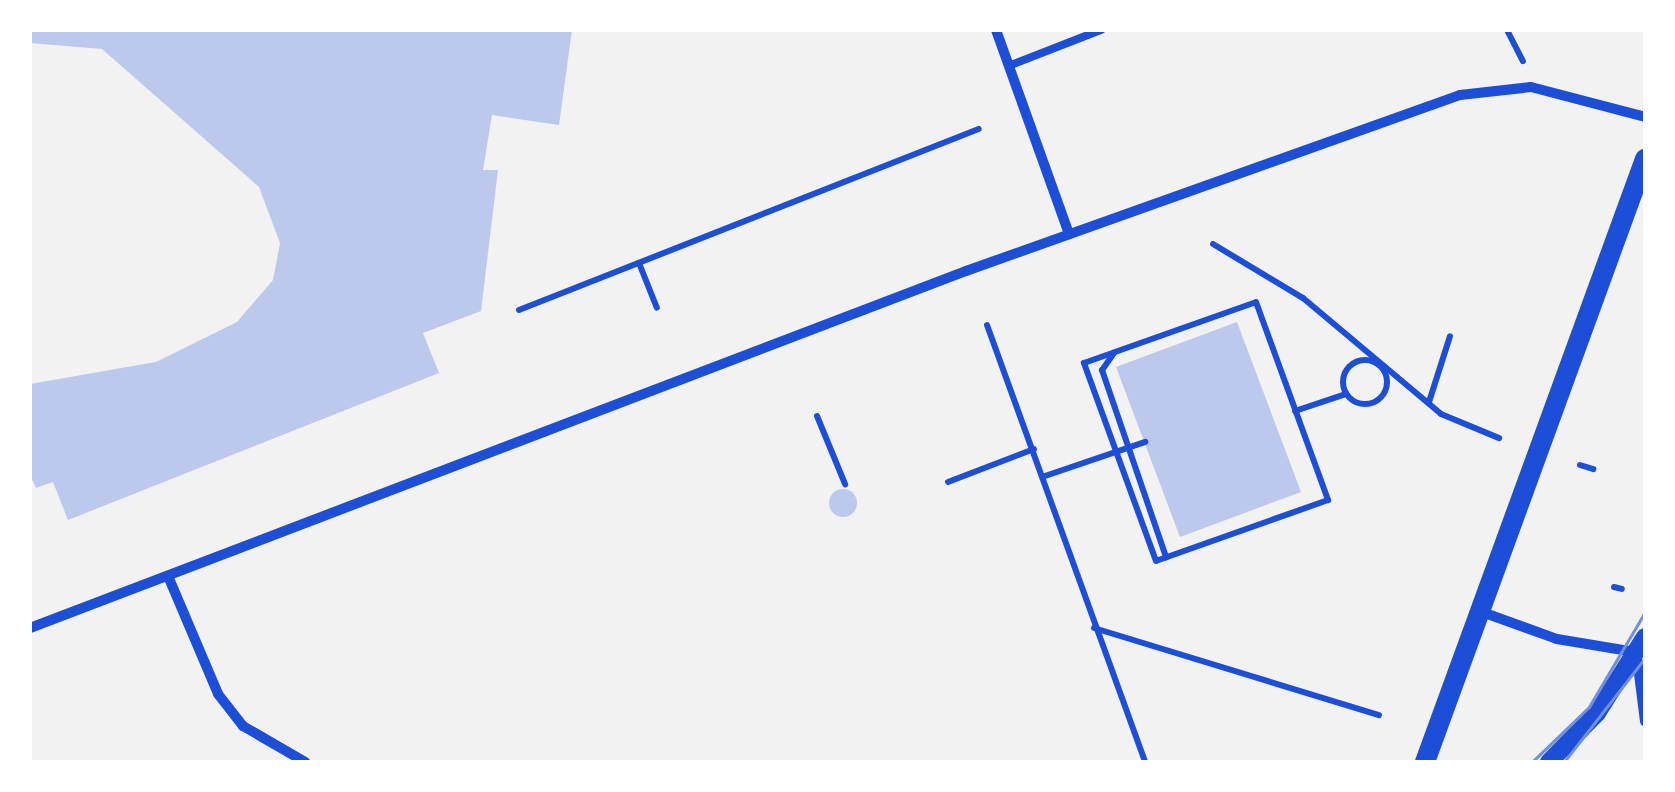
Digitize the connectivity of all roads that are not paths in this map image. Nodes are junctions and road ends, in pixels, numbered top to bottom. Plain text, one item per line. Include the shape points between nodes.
1 (996, 30) edge
2 (1101, 30) edge
3 (1011, 65) junction
4 (1645, 118) edge
5 (1645, 160) edge
6 (1069, 234) junction
7 (168, 576) junction
8 (1482, 612) junction
9 (30, 628) edge
10 (1642, 647) edge
11 (1645, 721) edge
12 (305, 762) edge
13 (1425, 762) edge
14 (1549, 762) edge

1 - 3 street
2 - 3 lane
3 - 6 street
4 - 6 street via 1499,86
5 - 8 main road
6 - 7 street
7 - 9 street
7 - 12 street via 218,694 243,726
8 - 10 street via 1557,639
8 - 13 main road
10 - 11 street
10 - 14 street

